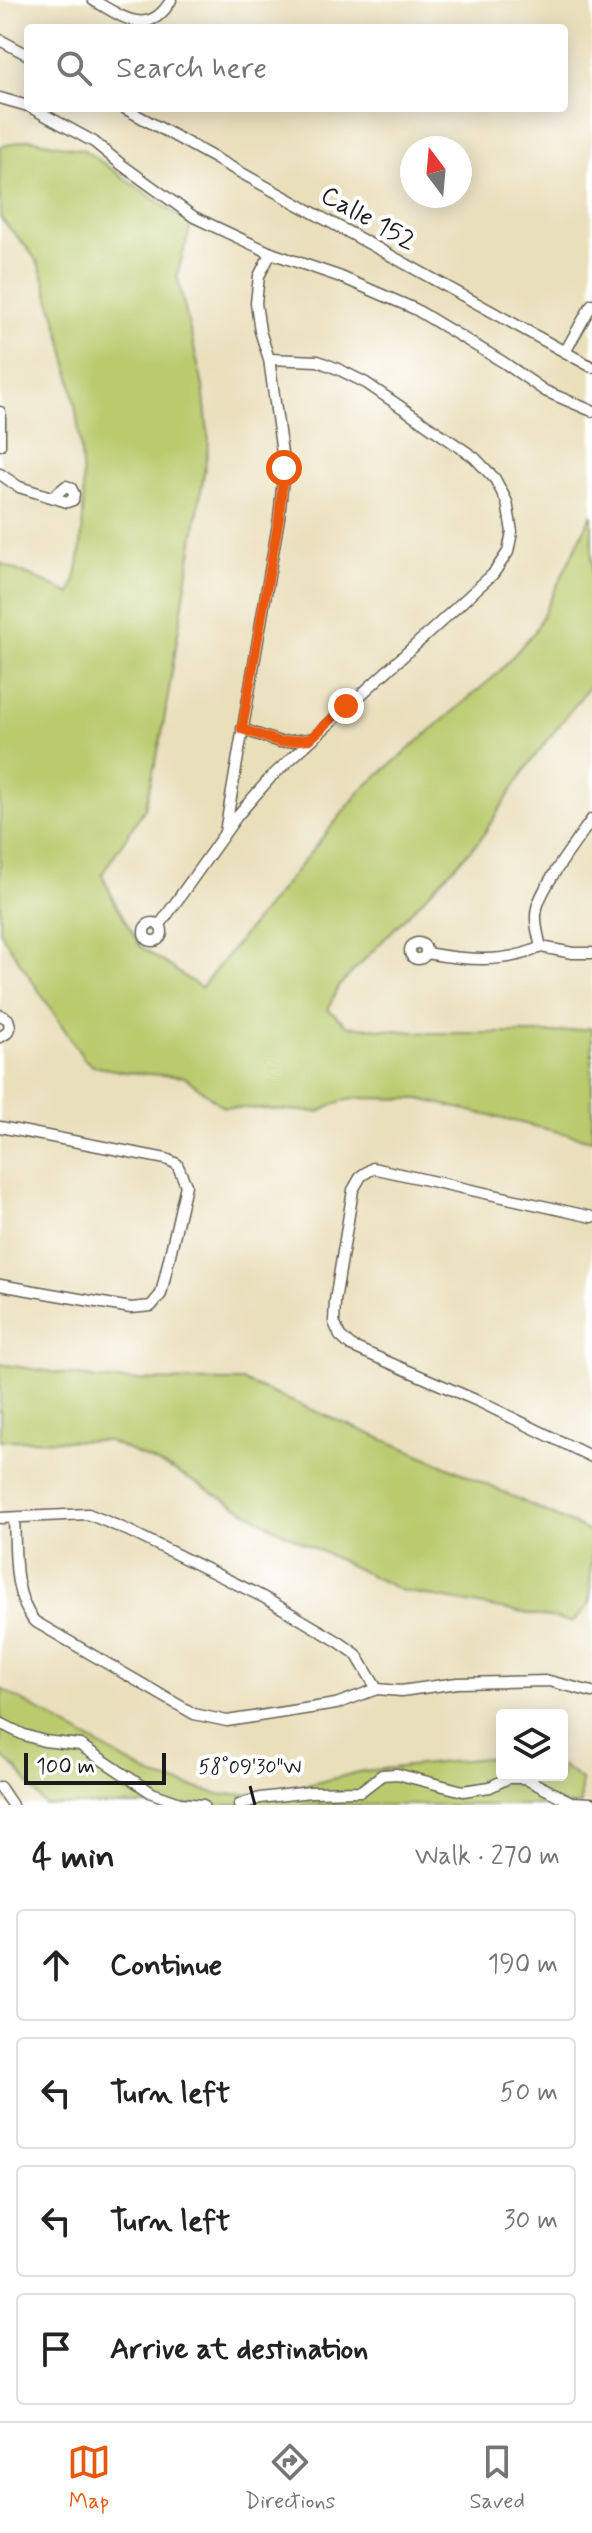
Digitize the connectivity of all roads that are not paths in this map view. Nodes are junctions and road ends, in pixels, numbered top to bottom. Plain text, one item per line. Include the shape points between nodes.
1 (93, 0) edge
2 (171, 0) edge
3 (0, 40) edge
4 (24, 53) edge
5 (0, 98) edge
6 (24, 105) edge
7 (39, 112) edge
8 (131, 112) edge
9 (271, 253) junction
10 (592, 304) edge
11 (565, 352) junction
12 (269, 359) junction
13 (592, 367) edge
14 (592, 411) edge
15 (0, 412) edge
16 (0, 445) edge
17 (0, 474) edge
18 (54, 496) dead end
19 (242, 729) junction
20 (310, 739) junction
21 (592, 819) edge
22 (224, 835) junction
23 (159, 926) dead end
24 (541, 947) junction
25 (426, 953) dead end
26 (592, 953) edge
27 (0, 1015) edge
28 (0, 1037) edge
29 (0, 1127) edge
30 (592, 1217) edge
31 (0, 1285) edge
32 (592, 1457) edge
33 (0, 1518) edge
34 (14, 1518) junction
35 (377, 1689) junction
36 (592, 1692) edge
37 (0, 1723) edge
38 (0, 1787) edge
39 (592, 1803) edge
40 (12, 1805) edge
41 (203, 1805) edge
42 (239, 1805) edge

1 - 2 street via 140,22 156,18
3 - 4 street
5 - 6 street
7 - 9 street via 94,142 194,217
8 - 11 street, Calle 152
9 - 12 street via 259,276 256,303
9 - 14 street via 415,309 545,391
10 - 11 street
11 - 13 street, Calle 152
12 - 19 street via 284,468
12 - 20 street via 318,361 338,369 474,457 507,502 512,532 508,552 493,574
15 - 16 street
17 - 18 street via 19,487
19 - 20 street via 280,742
19 - 22 street
20 - 22 street
21 - 24 street via 536,909
22 - 23 street
24 - 25 street via 508,958
24 - 26 street
27 - 28 street via 10,1026
29 - 31 street via 166,1159 177,1164 186,1185 161,1294 151,1306 131,1308
30 - 32 street via 373,1168 353,1190 334,1322 351,1346
33 - 34 street
34 - 35 street via 88,1514 127,1530 263,1597 339,1642 356,1654
34 - 35 street via 18,1587 34,1621 194,1714 227,1721 336,1704
35 - 36 street via 494,1680 549,1681
37 - 41 street via 44,1741 80,1745 152,1793
38 - 40 street
39 - 42 street via 571,1802 524,1778 463,1791 397,1774 382,1775 361,1791 310,1792

